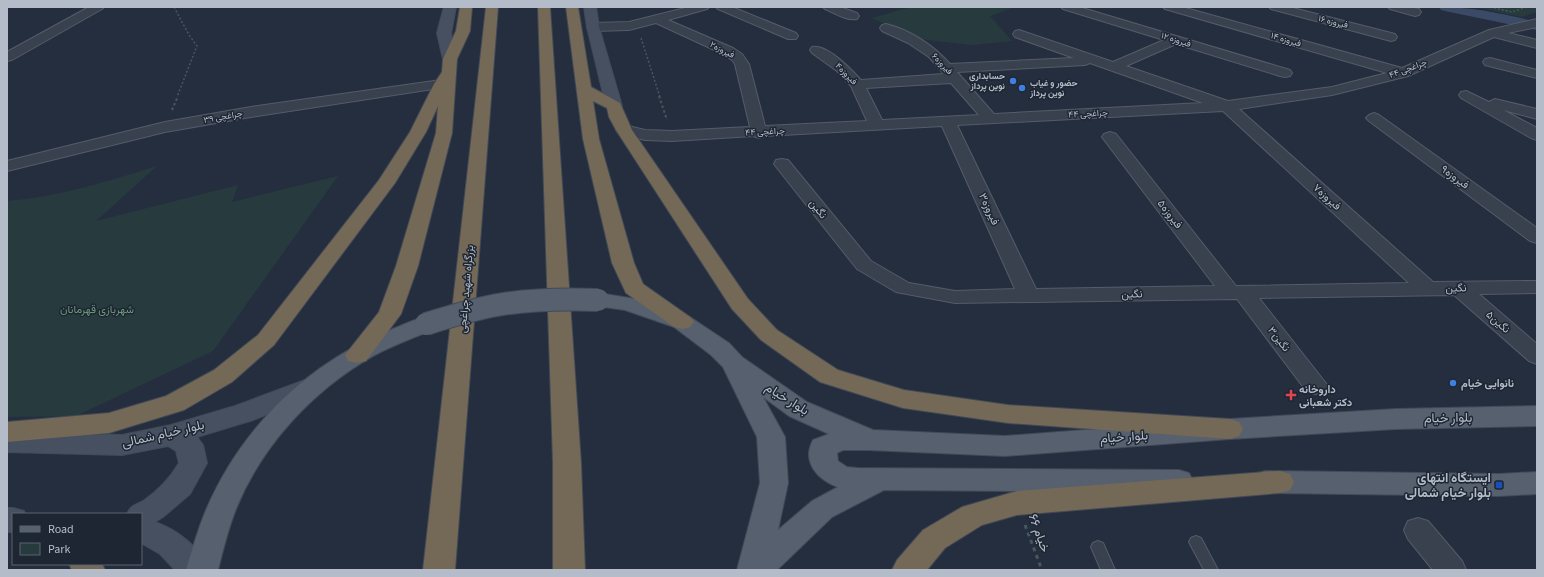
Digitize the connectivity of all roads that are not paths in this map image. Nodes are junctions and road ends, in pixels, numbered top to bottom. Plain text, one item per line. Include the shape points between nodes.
1 (98, 7) edge
2 (450, 7) edge
3 (466, 7) edge
4 (492, 7) edge
5 (544, 7) edge
6 (572, 7) edge
7 (590, 7) edge
8 (703, 7) edge
9 (722, 7) edge
10 (829, 7) edge
11 (1067, 7) edge
12 (1168, 7) edge
13 (1275, 7) edge
14 (1394, 7) edge
15 (1223, 10) dead end
16 (1415, 12) dead end
17 (853, 16) dead end
18 (1205, 17) junction
19 (657, 19) junction
20 (1537, 23) edge
21 (593, 27) junction
22 (886, 28) dead end
23 (1493, 33) junction
24 (1019, 34) dead end
25 (792, 36) dead end
26 (1391, 37) dead end
27 (1176, 40) junction
28 (1537, 44) edge
29 (597, 46) junction
30 (817, 50) dead end
31 (7, 57) edge
32 (1095, 61) junction
33 (1490, 62) dead end
34 (582, 66) junction
35 (1113, 67) junction
36 (447, 71) junction
37 (951, 73) junction
38 (1285, 73) dead end
39 (1404, 73) junction
40 (1537, 74) edge
41 (857, 84) junction
42 (584, 88) junction
43 (614, 106) junction
44 (1227, 106) junction
45 (1537, 114) edge
46 (987, 115) dead end
47 (1374, 118) dead end
48 (948, 122) junction
49 (877, 126) junction
50 (624, 130) junction
51 (758, 133) junction
52 (1537, 135) edge
53 (672, 136) junction
54 (1110, 137) dead end
55 (640, 155) junction
56 (782, 164) dead end
57 (7, 166) edge
58 (1537, 237) edge
59 (1537, 287) edge
60 (1459, 288) junction
61 (1428, 289) junction
62 (1236, 292) junction
63 (1029, 296) junction
64 (682, 322) junction
65 (357, 355) junction
66 (1537, 356) edge
67 (733, 363) junction
68 (313, 386) junction
69 (1316, 386) dead end
70 (1537, 416) edge
71 (1230, 429) junction
72 (7, 432) edge
73 (171, 435) junction
74 (870, 440) junction
75 (7, 442) edge
76 (880, 479) junction
77 (1280, 482) junction
78 (1537, 483) edge
79 (142, 514) edge
80 (142, 530) edge
81 (1418, 530) dead end
82 (1196, 542) dead end
83 (1098, 547) dead end
84 (195, 570) edge
85 (202, 570) edge
86 (439, 570) edge
87 (569, 570) edge
88 (754, 570) edge
89 (908, 570) edge
90 (1108, 570) edge
91 (1211, 570) edge
92 (1451, 570) edge

1 - 31 street
2 - 36 main road via 444,33
3 - 36 highway via 463,31
4 - 86 highway, بزرگراه شهید چراغچی
5 - 87 highway via 567,463
6 - 34 highway
7 - 21 main road
8 - 19 street
9 - 25 street
10 - 17 street
11 - 27 street, فیروزه ۱۲
12 - 18 street, فیروزه ۱۴
13 - 26 street, فیروزه ۱۶
14 - 16 street
15 - 18 street
18 - 39 street, فیروزه ۱۴
19 - 21 street via 637,25
19 - 51 street, فیروزه۲ via 737,57 742,64
20 - 23 street, چراغچی ۴۴
21 - 29 main road
22 - 37 street, فیروزه۶ via 913,40 934,54
23 - 28 street
23 - 39 street, چراغچی ۴۴
24 - 32 street
27 - 35 street
27 - 38 street, فیروزه ۱۲
29 - 34 main road
29 - 43 main road
30 - 41 street, فیروزه۴ via 842,68
32 - 35 street
32 - 37 street
33 - 40 street
34 - 42 highway
35 - 44 street
36 - 57 street, چراغچی ۳۹ via 252,112 165,127
36 - 65 highway via 444,133 407,266 390,314
36 - 72 highway via 418,132 386,183 266,340 223,376 175,403 109,423
37 - 41 street
37 - 46 street, فیروزه۶
39 - 44 street, چراغچی ۴۴ via 1332,91
41 - 49 street, فیروزه۴
42 - 43 highway
42 - 64 highway via 590,139 623,263 634,288
43 - 50 highway
44 - 48 street, چراغچی ۴۴
44 - 61 street, فیروزه۷
45 - 52 street via 1466,95
47 - 58 street, فیروزه۹
48 - 49 street, چراغچی ۴۴
48 - 63 street, فیروزه۳
49 - 51 street, چراغچی ۴۴
50 - 53 street, چراغچی ۴۴ via 645,136
50 - 55 highway
51 - 53 street, چراغچی ۴۴
53 - 55 street, چراغچی ۴۴
54 - 62 street, فیروزه۵
55 - 71 highway via 740,304 769,335 829,376 903,399 1008,414
56 - 63 street, نگین via 864,265 903,288 955,297
59 - 60 street, نگین
60 - 61 street, نگین
60 - 66 street, نگین۵
61 - 62 street, نگین
62 - 63 street, نگین
62 - 69 street, نگین۳
64 - 65 main road, bridge via 628,304 598,300 521,301 426,324
64 - 67 main road via 720,349
65 - 68 main road
67 - 74 main road, بلوار خیام via 798,408
67 - 88 main road via 771,437 774,483
68 - 73 main road, بلوار خیام شمالی via 244,413
68 - 85 main road via 266,434 243,466 220,510
70 - 71 main road, بلوار خیام via 1396,419
71 - 74 main road, بلوار خیام via 1005,446
73 - 75 main road, بلوار خیام شمالی via 122,445
73 - 79 main road via 189,445 193,463 180,486 153,509
74 - 76 main road via 841,440 823,447 822,457 826,467 848,480
76 - 77 main road
76 - 88 main road via 822,509
77 - 78 main road via 1499,485
77 - 89 highway via 1017,503 973,516 934,539
80 - 84 main road via 152,532 177,549
81 - 92 street
82 - 91 lane
83 - 90 lane

